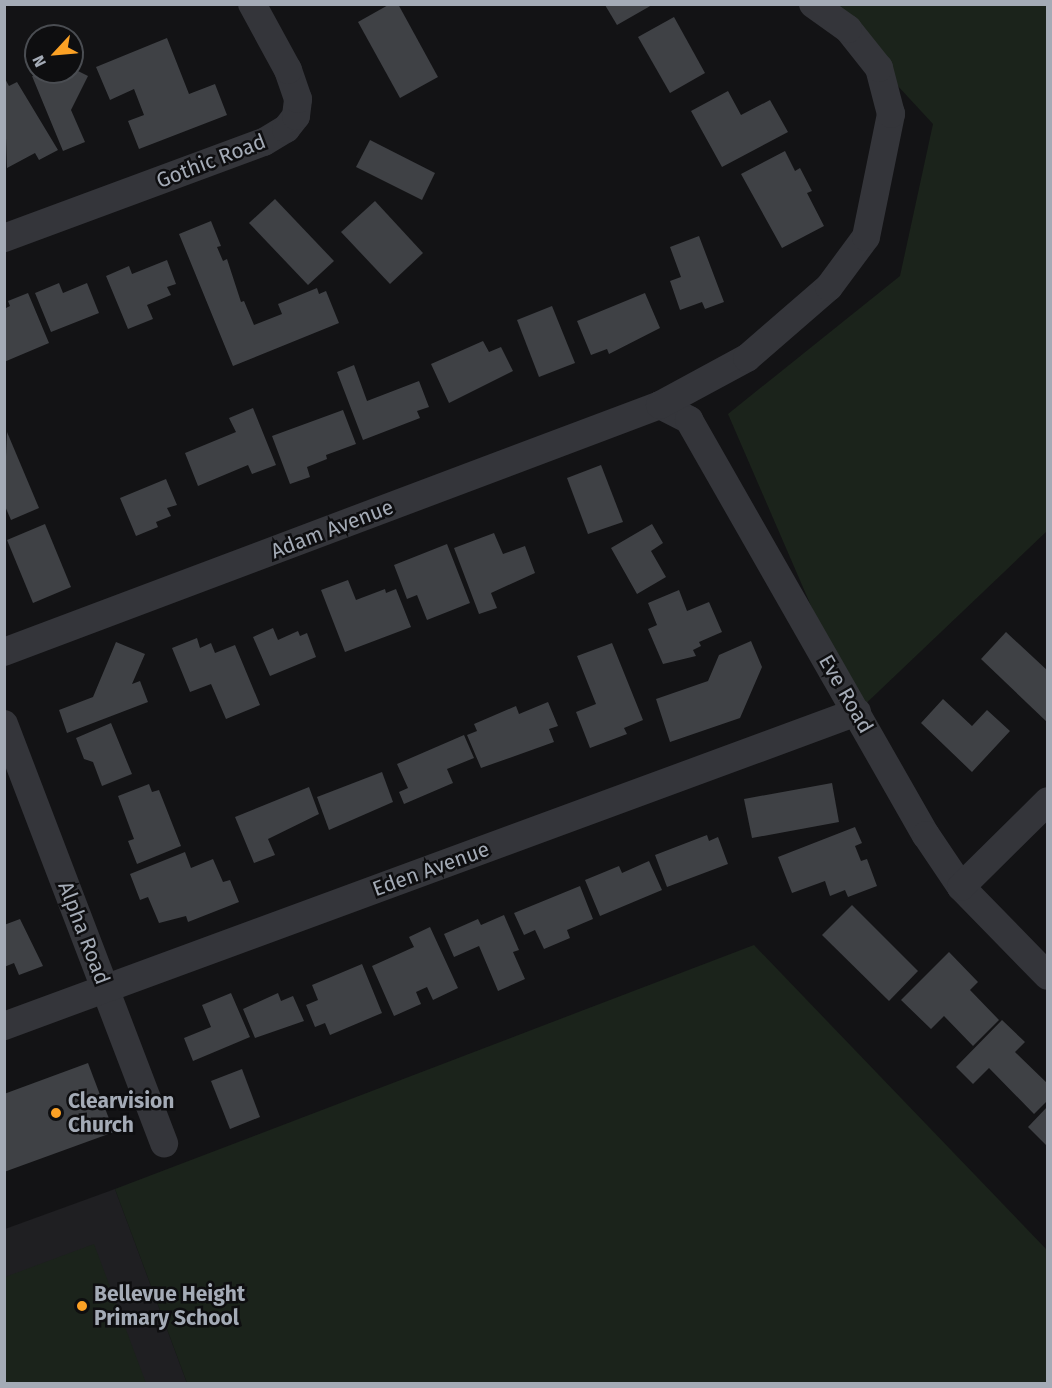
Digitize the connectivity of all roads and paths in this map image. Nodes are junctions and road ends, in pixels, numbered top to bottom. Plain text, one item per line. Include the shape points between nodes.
1 (252, 4) edge
2 (813, 4) edge
3 (4, 238) edge
4 (660, 405) junction
5 (4, 652) edge
6 (857, 712) junction
7 (4, 724) edge
8 (1047, 801) edge
9 (961, 887) junction
10 (1047, 976) edge
11 (105, 989) junction
12 (4, 1026) edge
13 (164, 1143) dead end

1 - 3 street, Gothic Road via 288,70 298,99 296,116 286,129 264,142
2 - 4 street, Adam Avenue via 848,29 879,68 891,114 866,237 829,287 747,358
4 - 5 street, Adam Avenue
4 - 6 street, Eve Road via 689,420
6 - 9 street, Eve Road via 926,835
6 - 11 street, Eden Avenue
7 - 11 street, Alpha Road
8 - 9 street
9 - 10 street, Eve Road
11 - 12 street, Eden Avenue
11 - 13 street, Alpha Road

